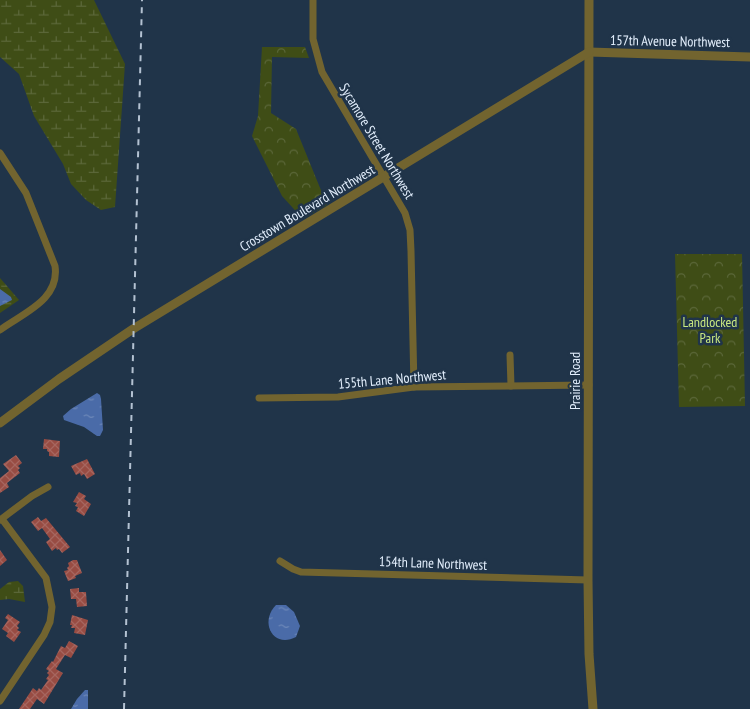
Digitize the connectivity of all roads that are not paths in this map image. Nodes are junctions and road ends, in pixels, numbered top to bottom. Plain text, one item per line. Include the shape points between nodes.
1 (313, 0) edge
2 (589, 0) edge
3 (589, 52) junction
4 (750, 57) edge
5 (0, 154) edge
6 (384, 176) junction
7 (0, 330) edge
8 (510, 355) dead end
9 (588, 385) junction
10 (414, 386) junction
11 (510, 386) junction
12 (259, 398) dead end
13 (0, 423) edge
14 (48, 487) dead end
15 (1, 519) edge
16 (280, 561) dead end
17 (588, 580) junction
18 (0, 701) edge
19 (594, 709) edge

1 - 6 street, Sycamore Street Northwest via 313,39 322,72
2 - 3 street
3 - 4 street, 157th Avenue Northwest
3 - 6 street, Crosstown Boulevard Northwest
3 - 9 street, Prairie Road
5 - 7 street via 26,193 57,274 45,300
6 - 10 street, Sycamore Street Northwest via 405,213 410,230
6 - 13 street, Crosstown Boulevard Northwest via 133,329
8 - 11 street
9 - 11 street, 155th Lane Northwest
9 - 17 street, Prairie Road
10 - 11 street, 155th Lane Northwest
10 - 12 street, 155th Lane Northwest via 338,397
14 - 15 street
15 - 18 street via 46,578 52,607 44,635
16 - 17 street, 154th Lane Northwest via 301,572
17 - 19 street, Prairie Road

